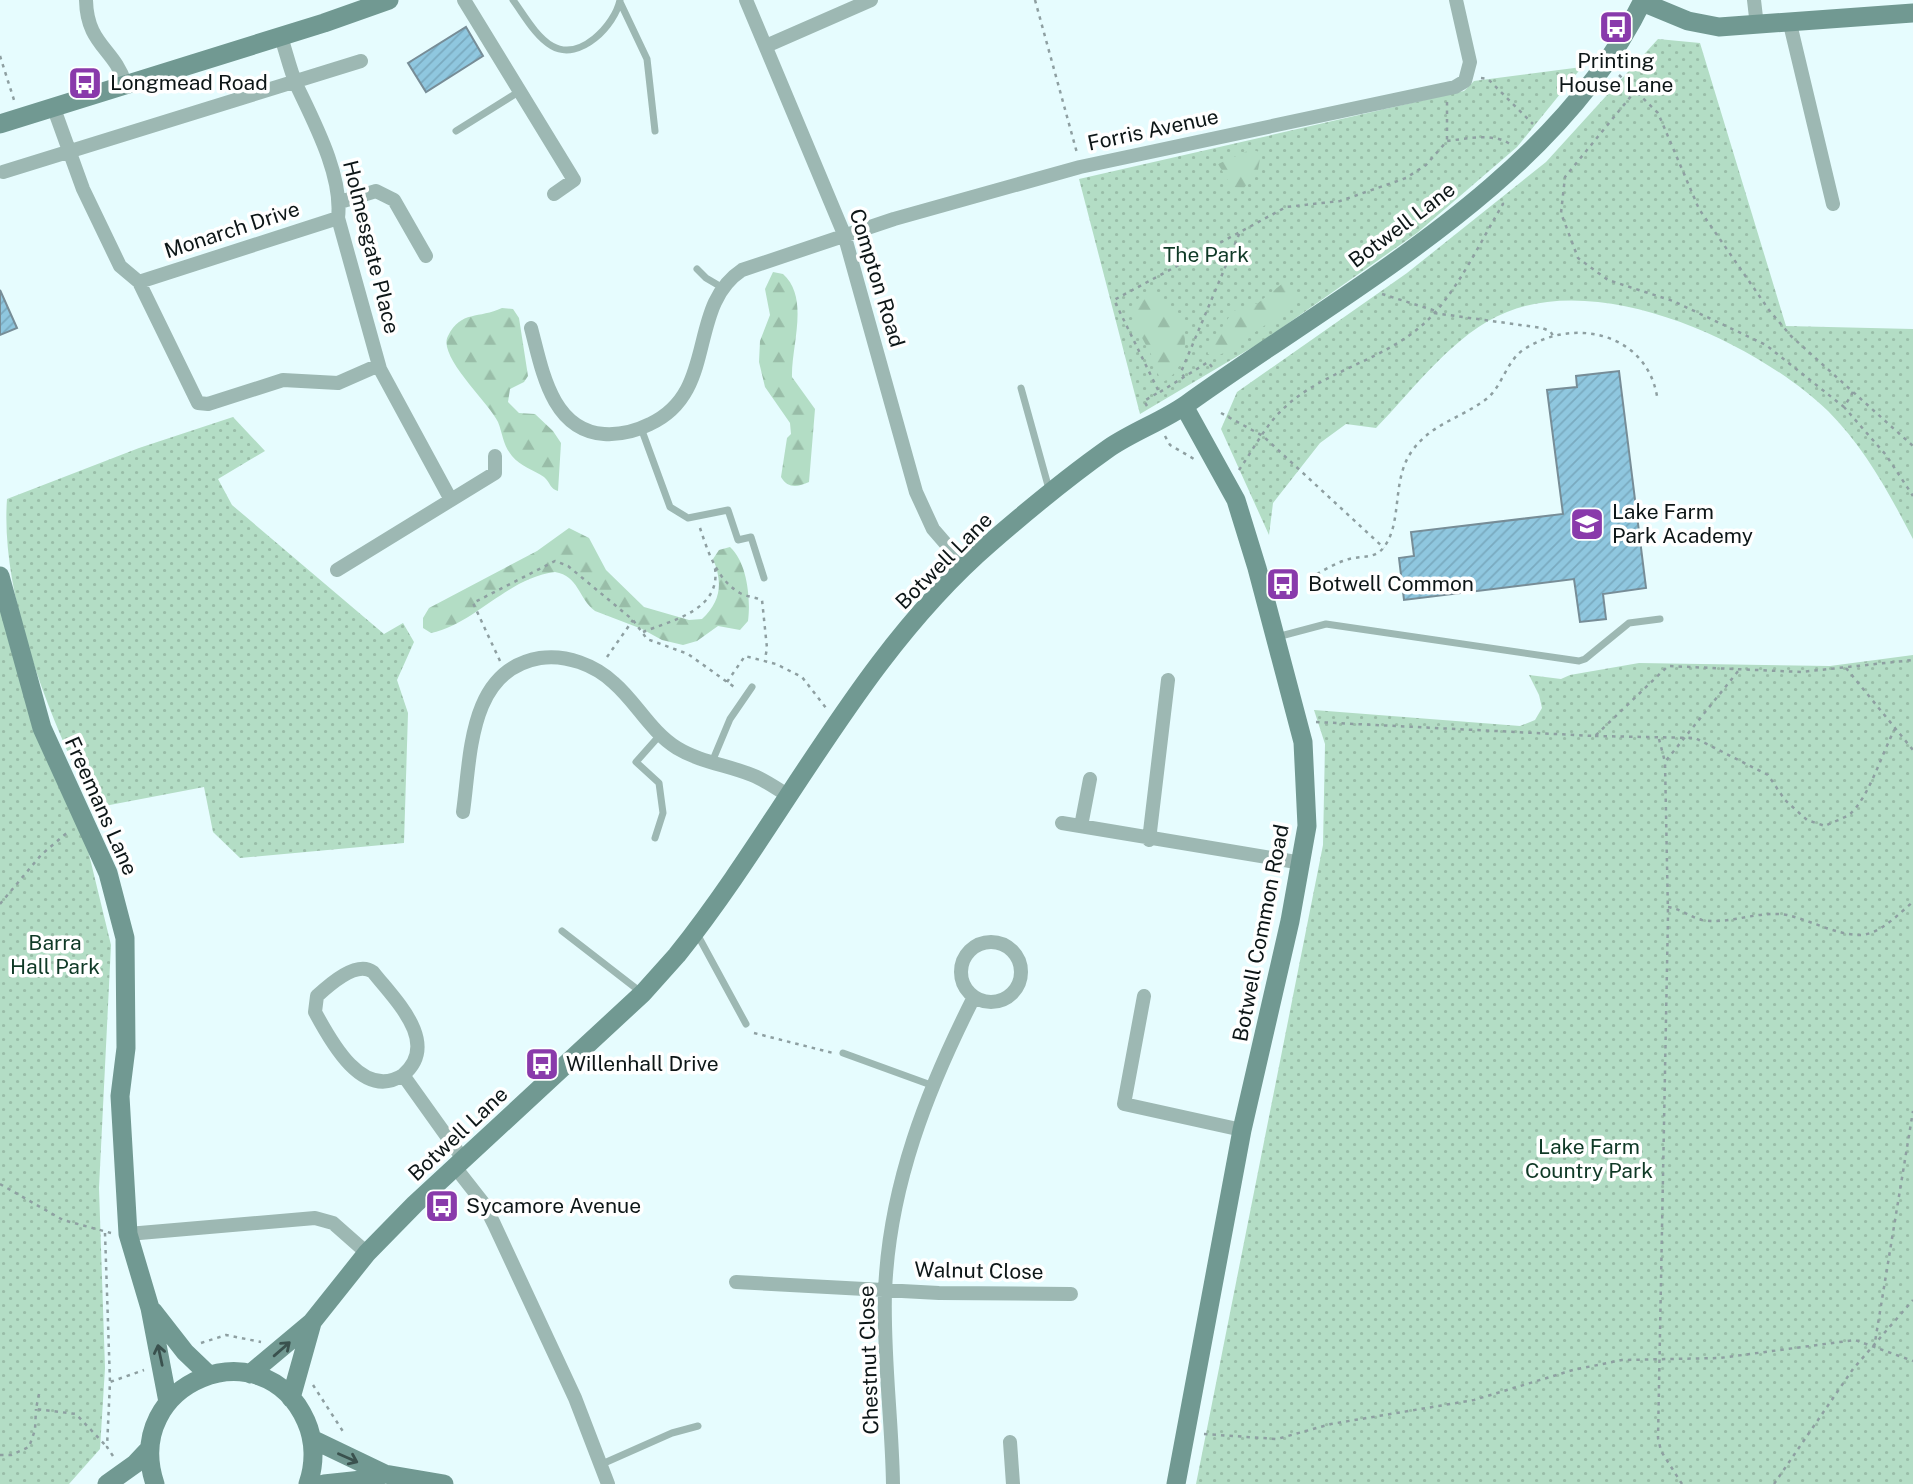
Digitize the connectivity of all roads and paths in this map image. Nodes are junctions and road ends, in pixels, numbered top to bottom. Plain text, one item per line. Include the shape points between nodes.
1 (86, 0) edge
2 (389, 0) edge
3 (464, 0) edge
4 (513, 0) edge
5 (746, 0) edge
6 (871, 0) edge
7 (1035, 0) edge
8 (1456, 0) edge
9 (1754, 0) edge
10 (620, 1) edge
11 (1643, 1) edge
12 (1913, 13) edge
13 (1790, 24) junction
14 (1756, 26) junction
15 (281, 37) junction
16 (766, 46) junction
17 (0, 57) edge
18 (361, 61) dead end
19 (1607, 63) junction
20 (1468, 75) junction
21 (295, 82) junction
22 (125, 83) junction
23 (520, 90) junction
24 (1445, 90) junction
25 (1636, 90) junction
26 (53, 106) junction
27 (9, 121) edge
28 (456, 131) dead end
29 (655, 131) dead end
30 (1545, 136) junction
31 (1447, 141) junction
32 (68, 152) junction
33 (1524, 156) junction
34 (1080, 167) junction
35 (2, 172) dead end
36 (1497, 179) junction
37 (554, 194) dead end
38 (340, 202) junction
39 (1833, 204) dead end
40 (338, 218) junction
41 (1241, 232) junction
42 (844, 234) junction
43 (425, 256) dead end
44 (697, 269) dead end
45 (139, 282) junction
46 (723, 288) junction
47 (1377, 292) dead end
48 (1435, 312) junction
49 (531, 328) dead end
50 (1554, 337) junction
51 (379, 365) junction
52 (1184, 377) junction
53 (1219, 380) junction
54 (1021, 388) dead end
55 (1853, 391) junction
56 (1159, 392) junction
57 (1657, 396) dead end
58 (1185, 406) junction
59 (1844, 407) junction
60 (1221, 413) dead end
61 (1155, 420) junction
62 (641, 428) junction
63 (1263, 436) junction
64 (1913, 446) edge
65 (1210, 450) junction
66 (495, 456) dead end
67 (1229, 485) junction
68 (1051, 493) junction
69 (1913, 496) edge
70 (451, 500) junction
71 (697, 517) junction
72 (1384, 548) junction
73 (715, 565) junction
74 (965, 566) junction
75 (337, 570) dead end
76 (1317, 574) dead end
77 (0, 576) edge
78 (764, 578) dead end
79 (1660, 619) dead end
80 (634, 620) junction
81 (643, 632) junction
82 (1276, 638) junction
83 (765, 659) junction
84 (1913, 660) edge
85 (1846, 668) junction
86 (1739, 670) junction
87 (597, 671) junction
88 (506, 673) junction
89 (1168, 680) dead end
90 (727, 681) junction
91 (752, 687) dead end
92 (745, 695) junction
93 (1299, 723) junction
94 (838, 726) junction
95 (1896, 727) junction
96 (660, 736) junction
97 (1595, 736) junction
98 (1685, 737) junction
99 (1659, 739) junction
100 (1913, 750) edge
101 (712, 762) junction
102 (1665, 762) junction
103 (1090, 779) dead end
104 (789, 796) junction
105 (463, 812) dead end
106 (84, 822) junction
107 (1062, 823) dead end
108 (1080, 826) junction
109 (655, 838) dead end
110 (1149, 839) junction
111 (1302, 863) junction
112 (1913, 902) edge
113 (0, 904) edge
114 (1668, 907) junction
115 (562, 931) dead end
116 (696, 932) junction
117 (642, 993) junction
118 (1144, 996) dead end
119 (974, 997) junction
120 (746, 1024) joint
121 (843, 1053) joint
122 (403, 1075) junction
123 (932, 1085) junction
124 (1913, 1111) edge
125 (1242, 1130) junction
126 (459, 1163) junction
127 (0, 1184) edge
128 (105, 1233) junction
129 (128, 1234) junction
130 (367, 1253) junction
131 (736, 1282) dead end
132 (885, 1289) junction
133 (1071, 1294) dead end
134 (1913, 1300) edge
135 (150, 1308) junction
136 (312, 1322) junction
137 (1874, 1348) junction
138 (1661, 1358) junction
139 (1913, 1361) edge
140 (301, 1365) junction
141 (250, 1374) junction
142 (209, 1375) junction
143 (110, 1382) dead end
144 (39, 1394) dead end
145 (291, 1398) junction
146 (168, 1402) junction
147 (37, 1409) junction
148 (698, 1426) dead end
149 (1185, 1431) junction
150 (312, 1439) junction
151 (1010, 1442) dead end
152 (107, 1447) dead end
153 (150, 1448) junction
154 (0, 1455) edge
155 (341, 1455) junction
156 (602, 1464) junction
157 (385, 1474) junction
158 (107, 1484) edge
159 (155, 1484) edge
160 (307, 1484) edge
161 (324, 1484) edge
162 (443, 1484) edge
163 (608, 1484) edge
164 (894, 1484) edge
165 (1013, 1484) edge
166 (1176, 1484) edge
167 (1682, 1484) edge
168 (1773, 1484) edge

1 - 22 street via 90,29
2 - 15 street
3 - 23 street
4 - 10 lane via 544,40 570,51 596,37 614,19
5 - 16 street, Compton Road
6 - 16 street
7 - 34 path
8 - 20 street via 1469,53
9 - 14 street
10 - 29 lane via 647,59
11 - 14 street via 1704,26
11 - 19 street, Botwell Lane
12 - 13 street
13 - 14 street
13 - 39 street
15 - 21 street, Holmesgate Place
15 - 22 street
16 - 42 street, Compton Road
17 - 27 path
18 - 21 street
19 - 25 path
19 - 30 street, Botwell Lane
20 - 24 street, Forris Avenue via 1461,85
20 - 30 path via 1488,79
21 - 32 street
21 - 38 street, Holmesgate Place via 316,124
22 - 26 street
23 - 28 lane
23 - 37 street via 575,180
24 - 31 path
24 - 34 street, Forris Avenue
25 - 55 path via 1658,113 1699,209 1749,284 1791,336
25 - 59 path via 1565,177 1561,213 1578,258 1608,281 1673,301 1766,345
26 - 27 street
26 - 32 street
30 - 33 street, Botwell Lane
31 - 33 path via 1506,141
31 - 41 path via 1426,165 1406,178 1340,201 1286,207
32 - 35 street
32 - 45 street via 120,266
33 - 36 street, Botwell Lane
34 - 42 street, Forris Avenue
36 - 48 path via 1503,204
36 - 53 street, Botwell Lane via 1325,312
38 - 40 street, Holmesgate Place
38 - 43 street via 376,191 394,200
40 - 45 street, Monarch Drive
40 - 51 street, Holmesgate Place
41 - 52 path via 1181,372
41 - 56 path via 1114,300
42 - 46 street, Forris Avenue via 748,267
42 - 74 street, Compton Road via 916,492 933,529
44 - 46 lane
45 - 51 street via 198,403 208,404 283,380 338,383
46 - 62 street via 685,397 668,414
47 - 48 path
48 - 50 path via 1542,328
48 - 63 path via 1417,330 1372,358 1299,396 1276,416
49 - 62 street via 546,385 564,414 583,429 600,434
50 - 57 path via 1585,334 1617,341 1642,358
50 - 72 path via 1523,350 1489,397 1439,425 1410,453 1399,479
51 - 70 street, Holmesgate Place
52 - 53 path via 1208,362
52 - 56 path
53 - 58 street, Botwell Lane
54 - 68 lane
55 - 59 path
55 - 64 path
56 - 61 path via 1144,401
58 - 61 street, Botwell Lane
58 - 65 street, Botwell Common Road
59 - 69 path via 1886,455
60 - 63 path
61 - 65 path via 1170,445 1193,460
61 - 68 street, Botwell Lane via 1106,450
62 - 71 lane via 666,503 681,516
63 - 67 path
63 - 72 path
65 - 67 street, Botwell Common Road
66 - 70 street via 495,473
67 - 82 street, Botwell Common Road
68 - 74 street, Botwell Lane
70 - 75 street
71 - 73 path
71 - 78 lane via 728,510 738,540 751,537
72 - 76 path
73 - 81 path via 715,585 706,602
73 - 83 path via 739,593 762,600
74 - 94 street, Botwell Lane via 901,637
77 - 106 street, Freemans Lane via 42,728
79 - 82 lane via 1629,623 1579,661 1326,624
80 - 81 path
80 - 87 path
80 - 88 path via 568,566 555,561 547,564 473,603
81 - 90 path via 650,641 688,654
82 - 93 street, Botwell Common Road
83 - 90 path via 745,656
83 - 94 path via 807,681
84 - 85 path
85 - 86 path
85 - 95 path
86 - 97 path via 1668,666
86 - 98 path
87 - 88 street via 556,657 525,662
87 - 96 street via 614,682
88 - 105 street via 489,691 477,718
89 - 110 street
90 - 92 path
91 - 92 lane
92 - 101 lane
93 - 97 path via 1330,720
93 - 111 street, Botwell Common Road via 1307,799
94 - 104 street, Botwell Lane
95 - 98 path via 1869,788 1849,814 1825,826 1807,820 1785,800 1768,775
95 - 100 path
96 - 101 street
96 - 109 lane via 636,762 659,783 663,813
97 - 99 path
98 - 99 path
98 - 102 path
99 - 102 path
101 - 104 street via 753,776
102 - 114 path
103 - 108 street
104 - 116 street, Botwell Lane
106 - 113 path via 57,838
106 - 129 street, Freemans Lane via 108,873 125,938 126,1048 120,1096
107 - 108 street
108 - 110 street
110 - 111 street
111 - 125 street, Botwell Common Road
112 - 114 path via 1878,930 1859,935 1785,915 1700,920
114 - 138 path
115 - 117 lane
116 - 117 street, Botwell Lane
116 - 120 lane
117 - 126 street, Botwell Lane
118 - 125 street via 1124,1104
119 - 119 street via 961,976 968,952 991,942 1007,946 1020,965 1018,986 1009,997 995,1002
119 - 123 street, Chestnut Close
120 - 121 path via 749,1031
121 - 123 lane
122 - 122 street via 379,1082 355,1070 318,1017 317,996 357,968 373,972 416,1033 417,1060
122 - 126 street
123 - 132 street, Chestnut Close via 905,1164
124 - 137 path
125 - 149 street, Botwell Common Road
126 - 130 street, Botwell Lane
126 - 156 street via 495,1224
127 - 128 path via 63,1220
128 - 129 path
128 - 143 path
129 - 130 street via 315,1218 333,1223
129 - 135 street, Freemans Lane
130 - 136 street, Botwell Lane
131 - 132 street, Walnut Close
132 - 133 street, Walnut Close
132 - 164 street, Chestnut Close
134 - 137 path
135 - 142 street, Freemans Lane
146 -> 135 street, Freemans Lane
136 - 140 street, Botwell Lane
141 -> 136 street, Botwell Lane
137 - 138 path via 1855,1340 1836,1340 1720,1358
137 - 139 path
137 - 168 path via 1853,1369
138 - 149 path via 1602,1362 1474,1399 1331,1424 1277,1439
138 - 167 path via 1658,1438
140 - 145 street, Botwell Lane
140 - 155 path via 346,1436
141 - 142 street
141 - 145 street via 276,1385
142 - 146 street
144 - 147 path
145 - 150 street
146 - 153 street via 156,1421
147 - 152 path via 76,1414
147 - 154 path via 29,1447
148 - 156 lane
149 - 166 street, Botwell Common Road
150 - 155 street
150 - 160 street
151 - 165 street
153 - 158 street
153 - 159 street
155 -> 157 street
156 - 163 street
157 - 161 street
157 - 162 street

